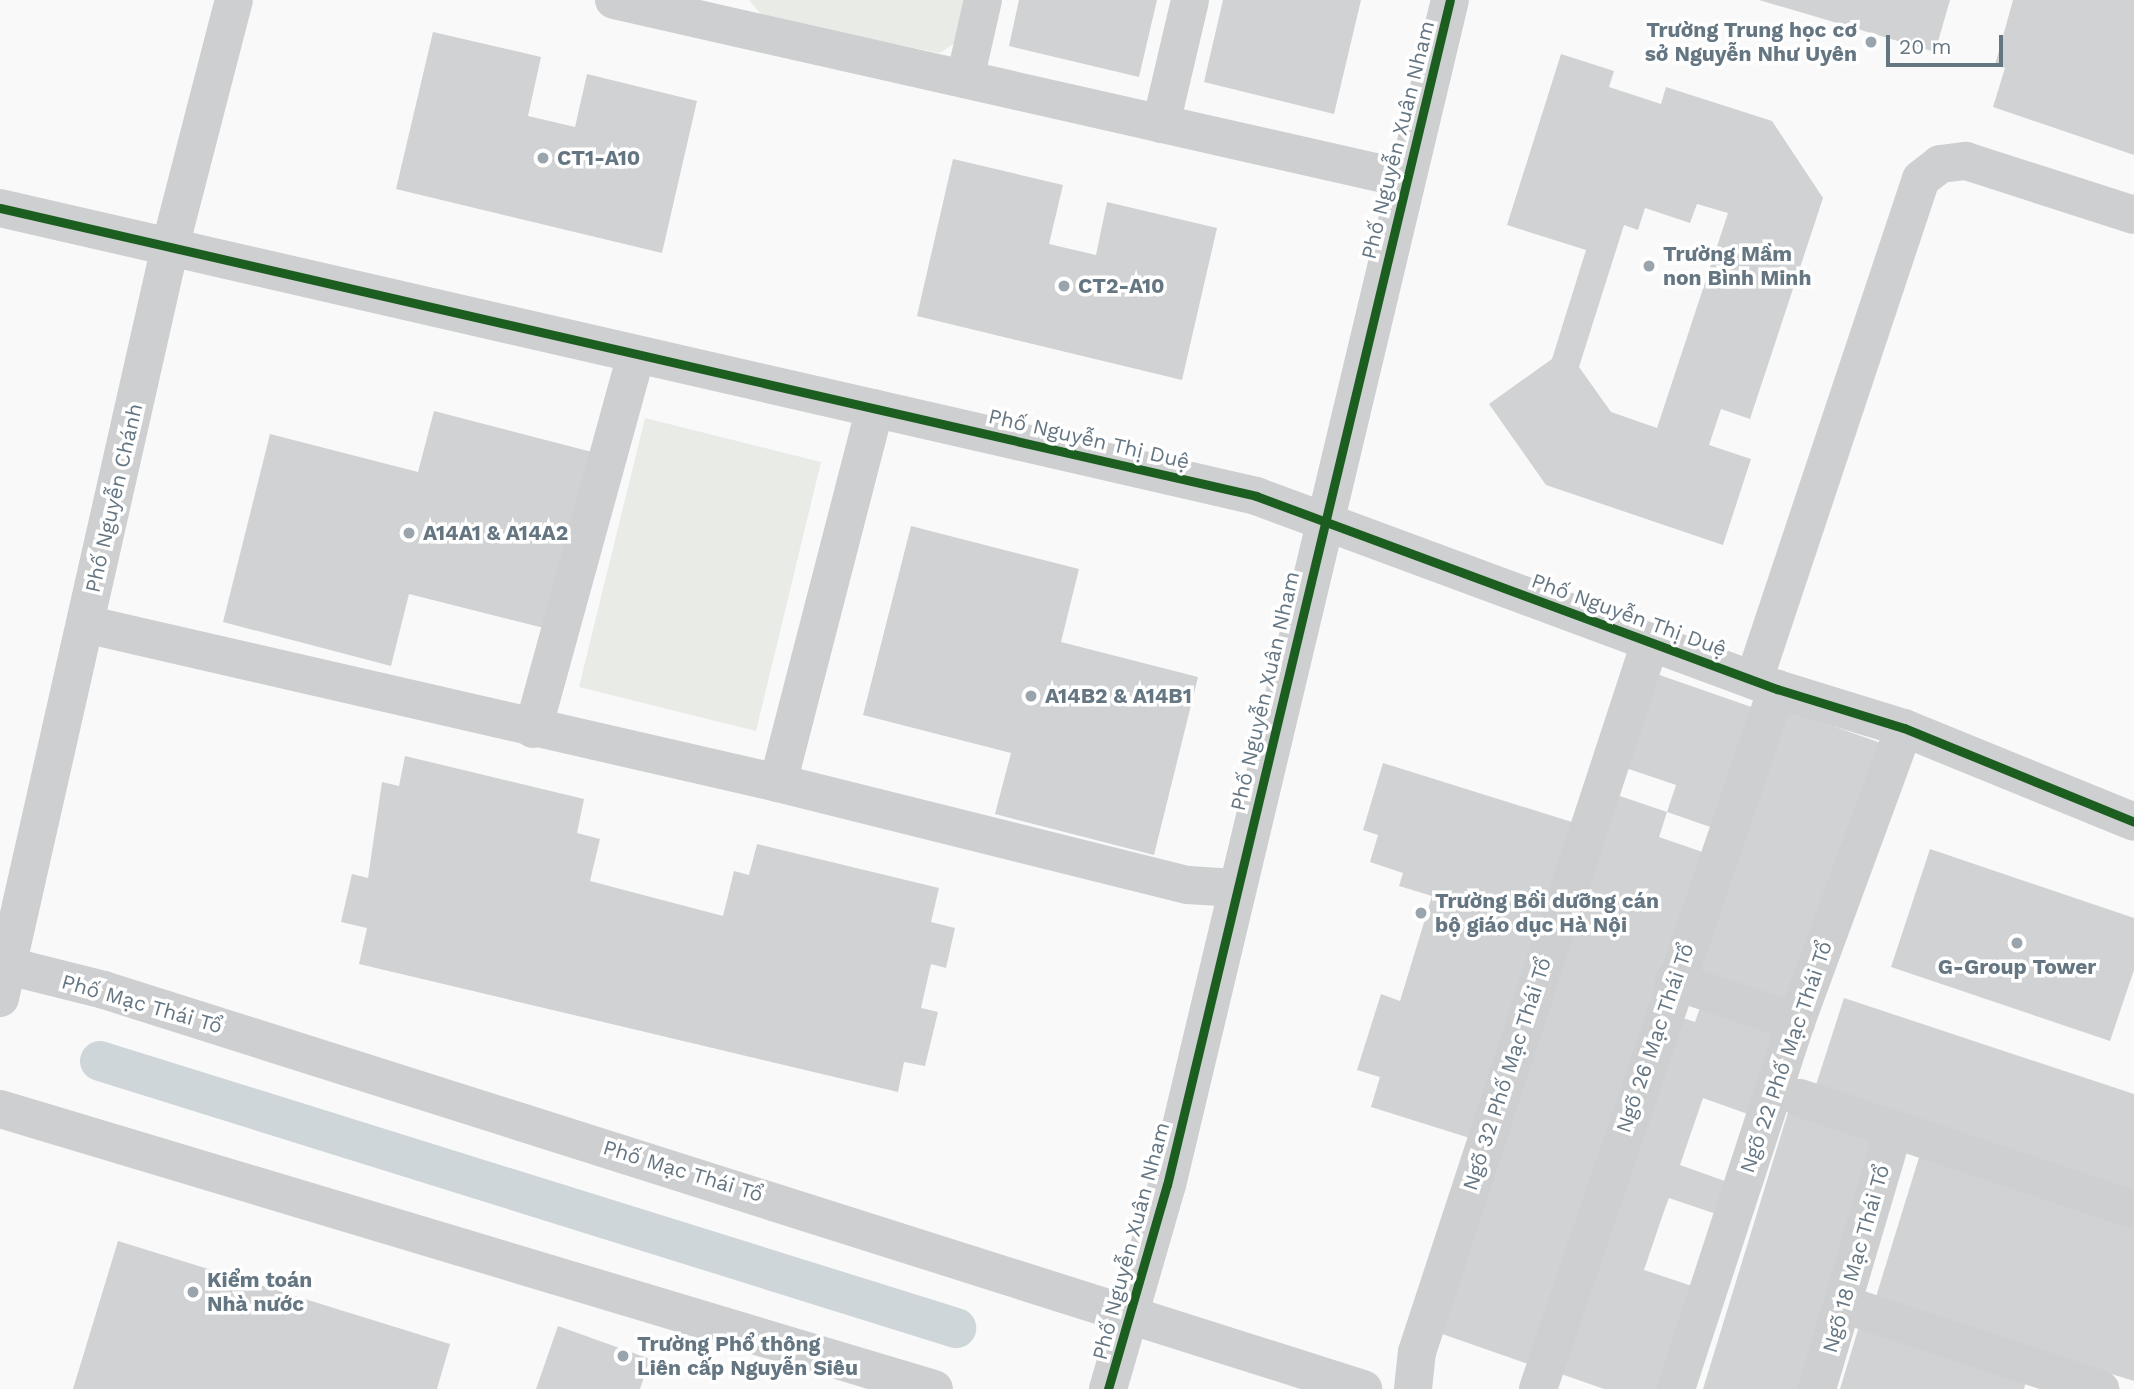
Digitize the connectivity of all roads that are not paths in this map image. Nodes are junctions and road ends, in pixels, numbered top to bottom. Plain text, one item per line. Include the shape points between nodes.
1 (234, 0) edge
2 (614, 0) edge
3 (983, 0) edge
4 (1190, 0) edge
5 (1450, 0) edge
6 (725, 12) edge
7 (965, 79) junction
8 (1161, 124) junction
9 (1406, 179) junction
10 (0, 208) edge
11 (2134, 215) edge
12 (169, 251) junction
13 (635, 358) junction
14 (876, 408) junction
15 (1323, 522) junction
16 (85, 624) junction
17 (1650, 643) junction
18 (1765, 684) junction
19 (1904, 728) junction
20 (533, 729) junction
21 (778, 783) junction
22 (2134, 822) edge
23 (1236, 888) junction
24 (3, 976) edge
25 (1674, 981) junction
26 (1796, 1022) junction
27 (1800, 1098) dead end
28 (0, 1109) edge
29 (1894, 1129) junction
30 (2134, 1210) edge
31 (1843, 1304) junction
32 (1131, 1314) junction
33 (934, 1389) edge
34 (1108, 1389) edge
35 (1363, 1389) edge
36 (1413, 1389) edge
37 (1538, 1389) edge
38 (1676, 1389) edge
39 (1817, 1389) edge
40 (2100, 1389) edge

1 - 12 street, Phố Nguyễn Chánh
2 - 6 street
3 - 7 street
4 - 8 street
5 - 9 street, Phố Nguyễn Xuân Nham
6 - 7 street
7 - 8 street
8 - 9 street
9 - 15 street, Phố Nguyễn Xuân Nham
10 - 12 street, Phố Nguyễn Thị Duệ
11 - 18 street, Ngõ 26 Mạc Thái Tổ via 1966,160 1940,164 1921,179
12 - 13 street, Phố Nguyễn Thị Duệ
12 - 16 street, Phố Nguyễn Chánh
13 - 14 street, Phố Nguyễn Thị Duệ
13 - 20 street
14 - 15 street, Phố Nguyễn Thị Duệ via 1256,496
14 - 21 street
15 - 17 street, Phố Nguyễn Thị Duệ
15 - 23 street, Phố Nguyễn Xuân Nham
16 - 20 street
16 - 24 street, Phố Nguyễn Chánh
17 - 18 street, Phố Nguyễn Thị Duệ
17 - 36 street, Ngõ 32 Phố Mạc Thái Tổ via 1417,1352
18 - 19 street, Phố Nguyễn Thị Duệ
18 - 25 street, Ngõ 26 Mạc Thái Tổ
19 - 22 street, Phố Nguyễn Thị Duệ
19 - 26 street, Ngõ 22 Phố Mạc Thái Tổ
20 - 21 street
21 - 23 street via 1188,885
23 - 32 street, Phố Nguyễn Xuân Nham
24 - 32 street, Phố Mạc Thái Tổ via 104,990
25 - 26 street
25 - 37 street, Ngõ 26 Mạc Thái Tổ
26 - 38 street, Ngõ 22 Phố Mạc Thái Tổ
27 - 29 street
28 - 33 street
29 - 30 street
29 - 31 street, Ngõ 18 Mạc Thái Tổ
31 - 39 street, Ngõ 18 Mạc Thái Tổ
31 - 40 street
32 - 34 street, Phố Nguyễn Xuân Nham
32 - 35 street, Phố Mạc Thái Tổ

